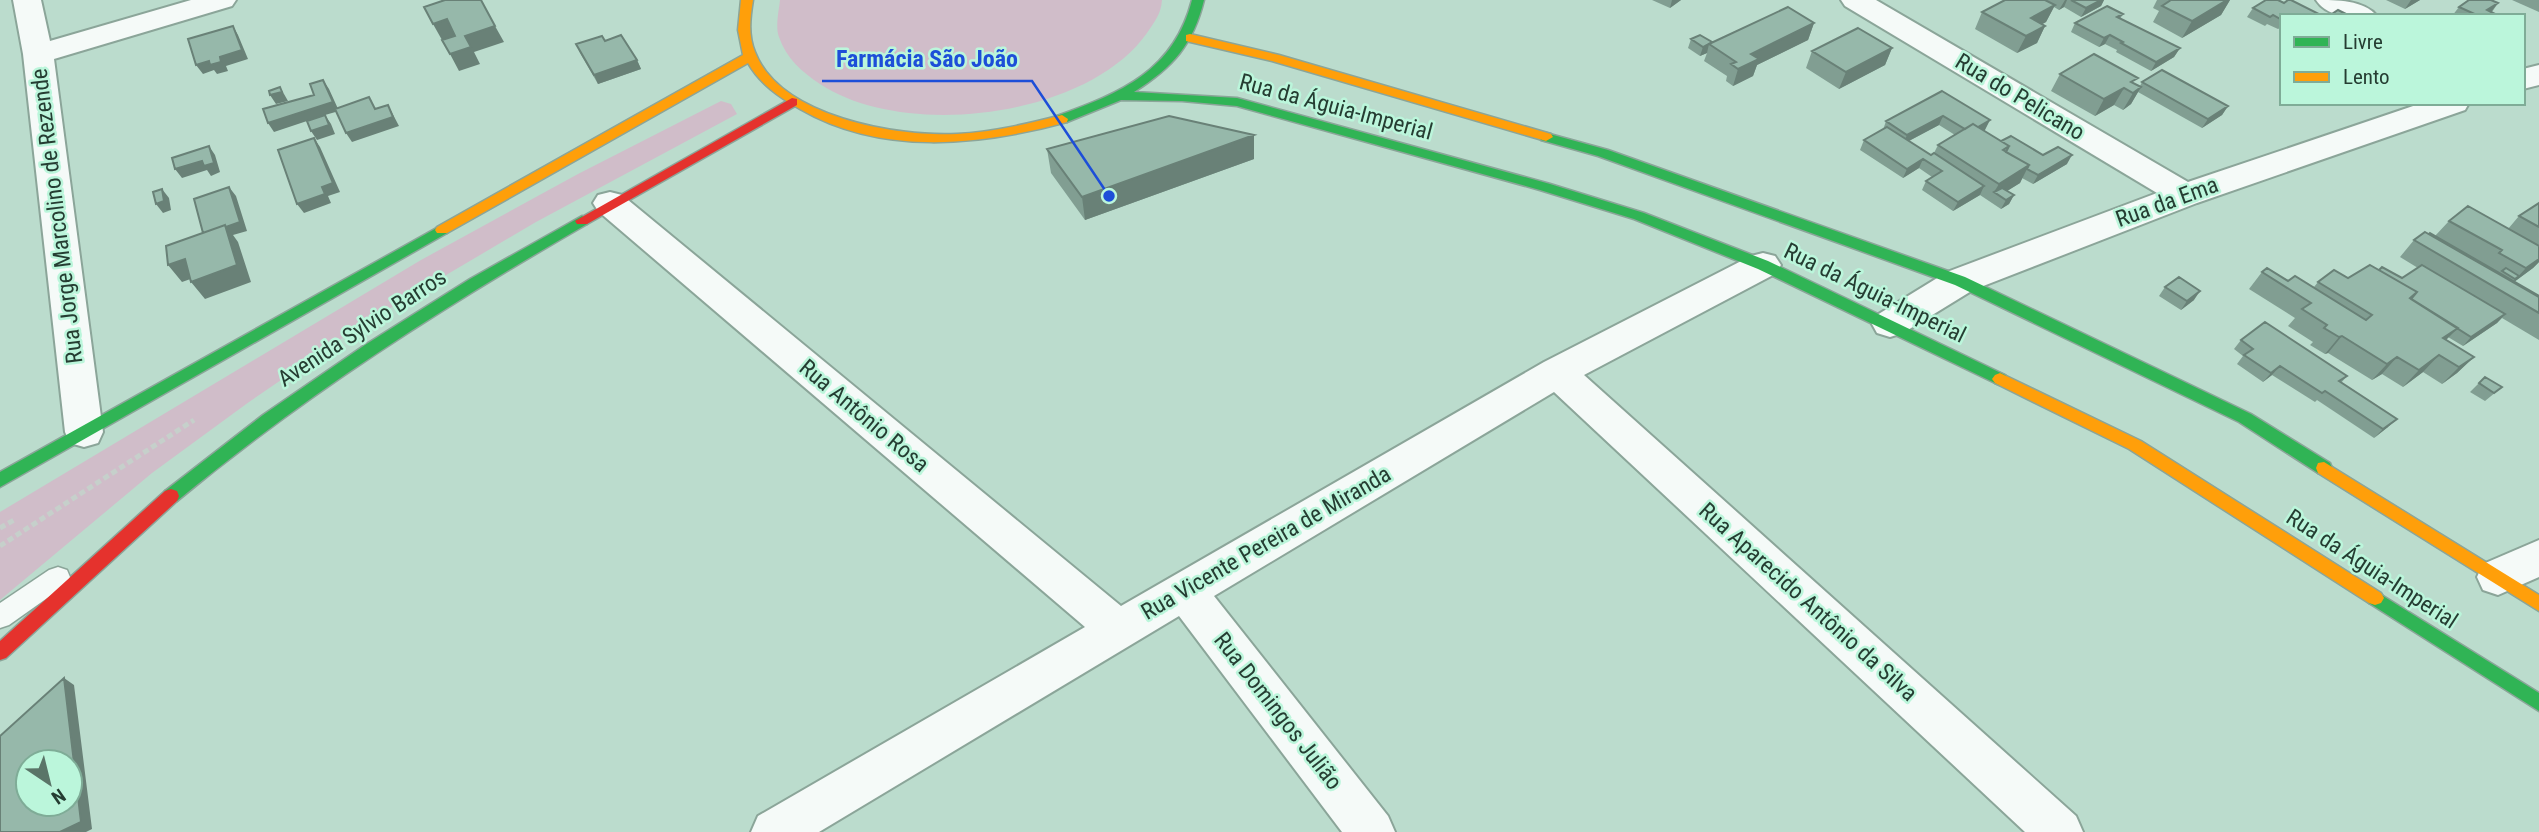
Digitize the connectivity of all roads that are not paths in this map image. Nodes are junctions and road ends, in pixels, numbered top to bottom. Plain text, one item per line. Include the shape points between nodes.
1 (27, 0) edge
2 (222, 0) edge
3 (747, 0) edge
4 (1198, 0) edge
5 (1856, 0) edge
6 (2330, 0) edge
7 (2359, 14) edge
8 (1189, 37) junction
9 (38, 54) junction
10 (749, 57) junction
11 (1122, 96) junction
12 (792, 102) junction
13 (2448, 105) edge
14 (2185, 195) junction
15 (610, 203) junction
16 (1763, 265) junction
17 (1960, 281) junction
18 (1890, 324) junction
19 (1557, 372) junction
20 (84, 432) junction
21 (0, 480) edge
22 (149, 514) junction
23 (2539, 557) edge
24 (2498, 577) junction
25 (1185, 591) junction
26 (2539, 604) edge
27 (0, 617) edge
28 (1119, 630) junction
29 (0, 652) edge
30 (2539, 704) edge
31 (775, 832) edge
32 (1371, 832) edge
33 (2059, 832) edge

1 - 9 street, Rua Jorge Marcolino de Rezende
2 - 9 street
3 - 10 street via 741,29
4 - 8 street
5 - 14 street, Rua do Pelicano
6 - 7 street
8 - 11 street via 1167,62
8 - 17 street, Rua da Águia-Imperial via 1603,153
9 - 20 street, Rua Jorge Marcolino de Rezende
10 - 12 street
10 - 20 street, Avenida Sylvio Barros
11 - 12 street via 1057,122 985,136 936,137 845,125
11 - 16 street, Rua da Águia-Imperial via 1237,102 1559,191 1639,216
12 - 15 street, Avenida Sylvio Barros
13 - 14 street, Rua da Ema
14 - 17 street, Rua da Ema
15 - 22 street, Avenida Sylvio Barros via 338,368
15 - 28 street, Rua Antônio Rosa
16 - 18 street, Rua da Águia-Imperial
16 - 19 street, Rua Vicente Pereira de Miranda
17 - 18 street, Rua da Ema
17 - 24 street, Rua da Águia-Imperial via 2245,418
18 - 30 street, Rua da Águia-Imperial via 2135,445
19 - 25 street, Rua Vicente Pereira de Miranda
19 - 33 street, Rua Aparecido Antônio da Silva
20 - 21 street, Avenida Sylvio Barros
22 - 27 lane
22 - 29 street, Avenida Sylvio Barros
23 - 24 street
24 - 26 street, Rua da Águia-Imperial
25 - 28 street, Rua Vicente Pereira de Miranda
25 - 32 street, Rua Domingos Julião
28 - 31 street, Rua Vicente Pereira de Miranda

